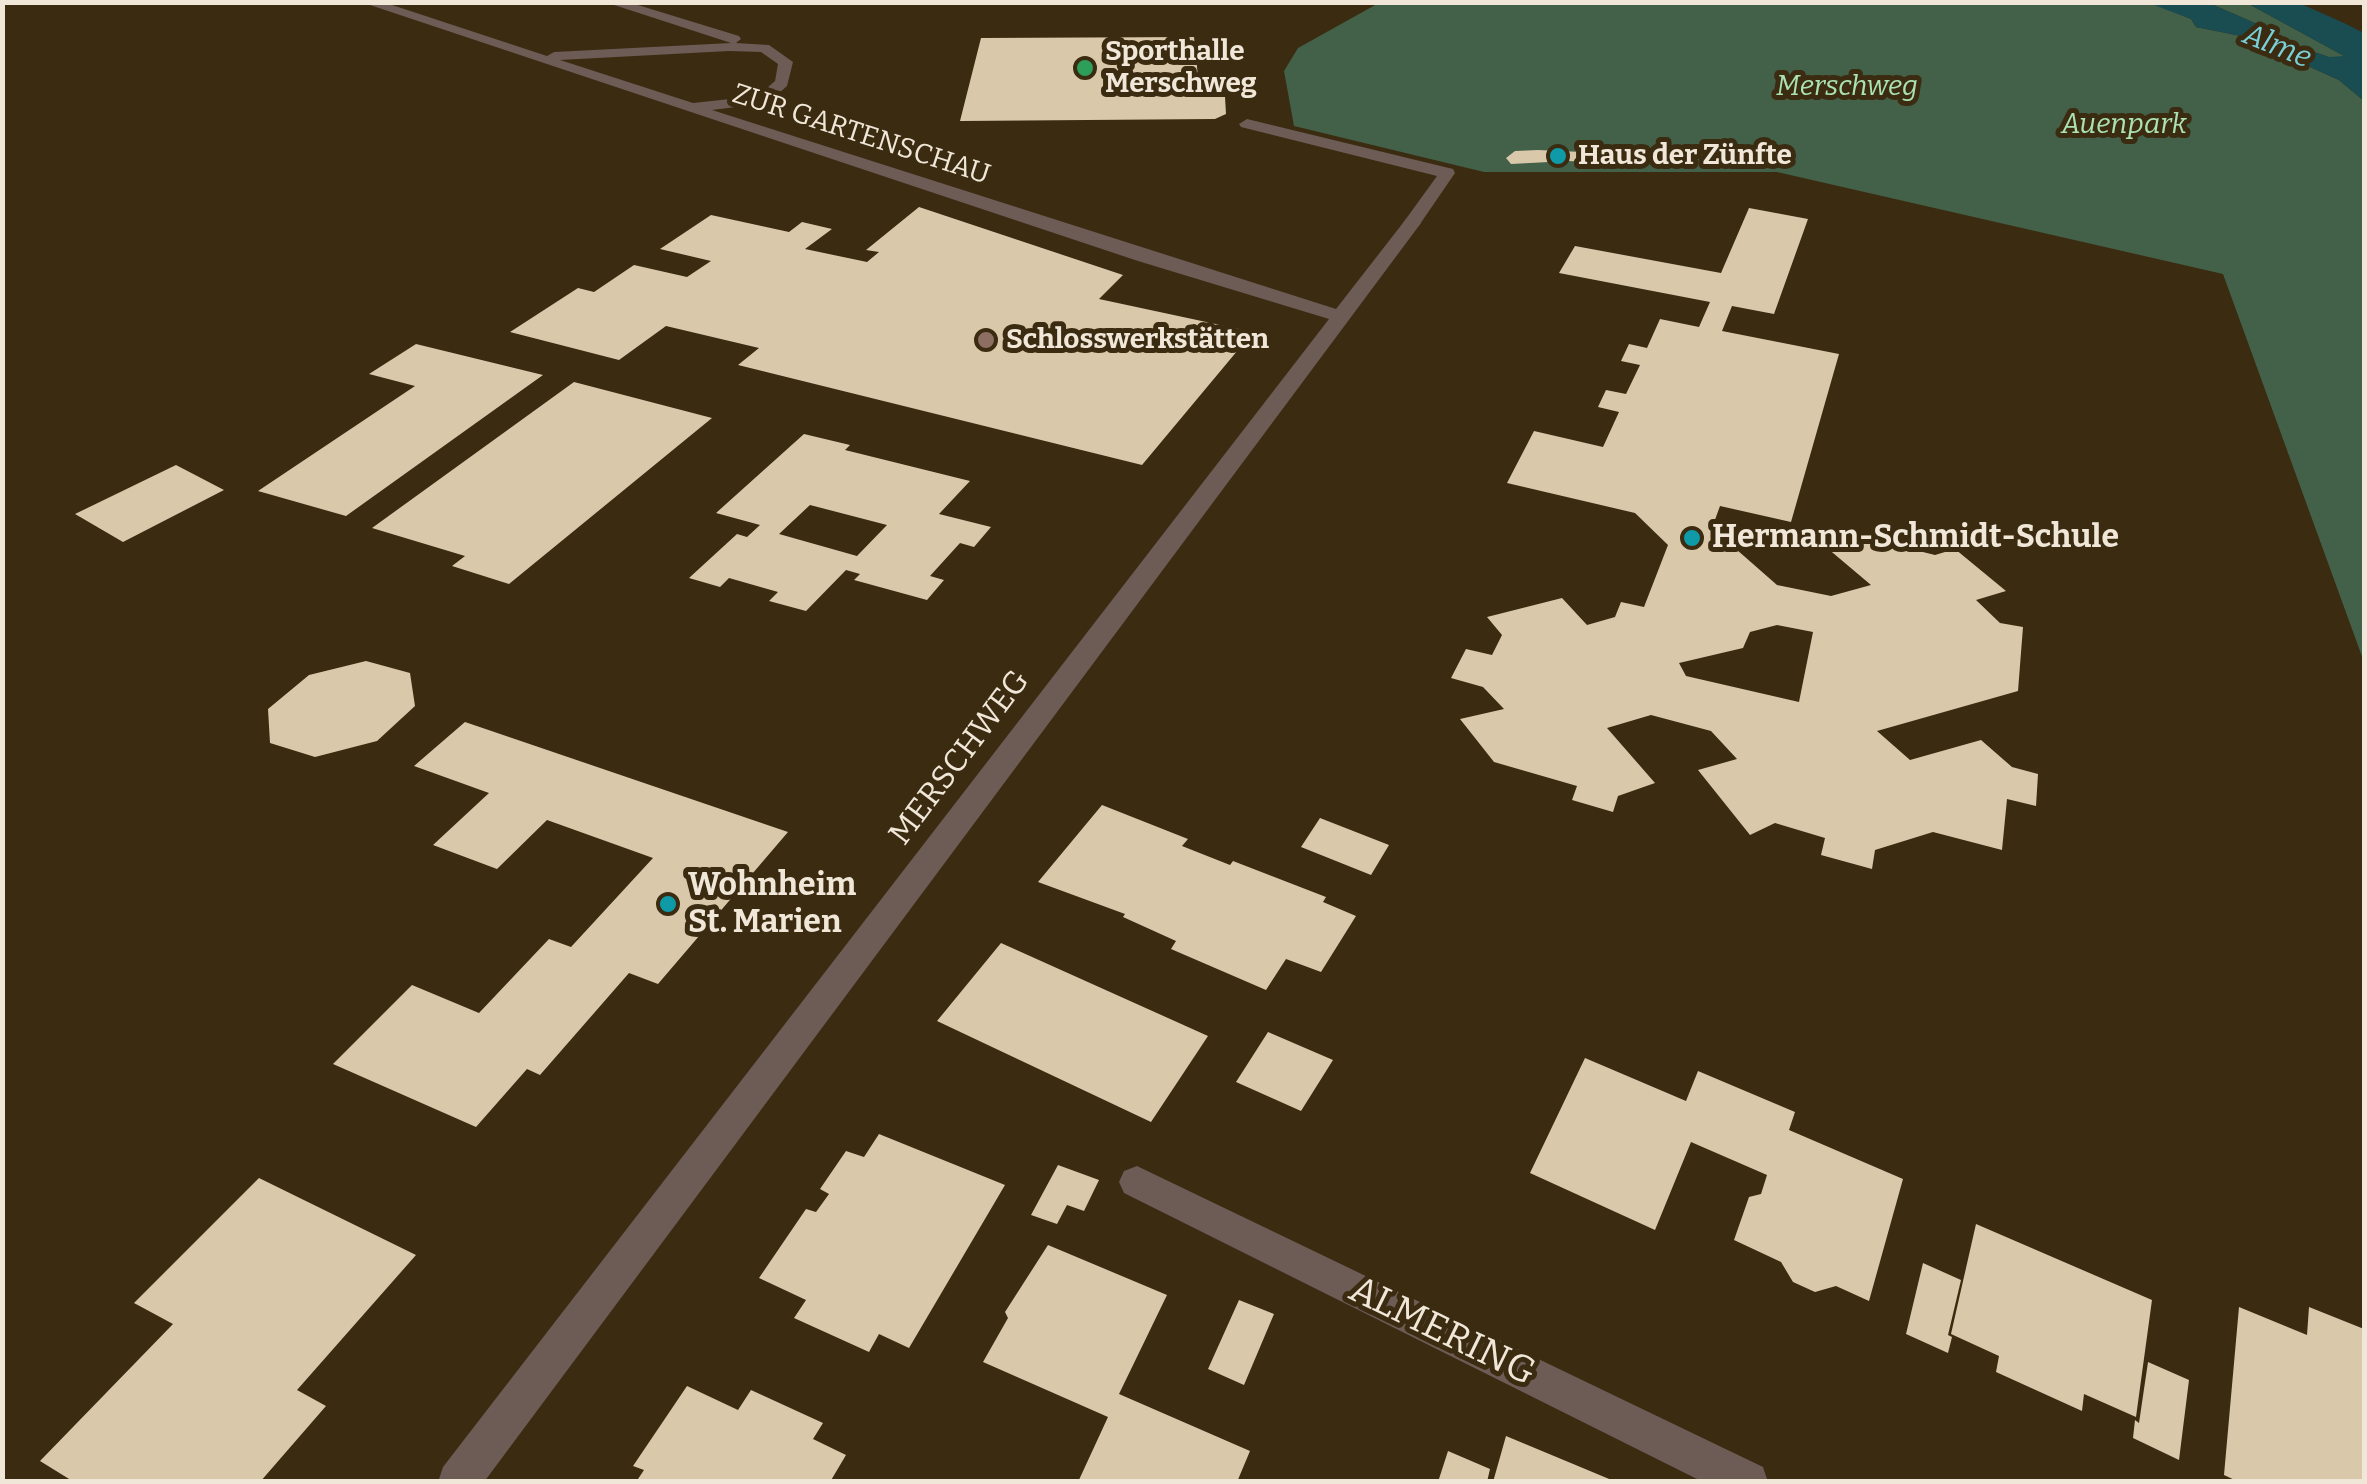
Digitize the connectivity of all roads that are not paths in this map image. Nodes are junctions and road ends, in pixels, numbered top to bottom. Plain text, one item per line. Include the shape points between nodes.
1 (368, 2) edge
2 (612, 2) edge
3 (764, 48) junction
4 (536, 57) junction
5 (688, 107) junction
6 (1247, 124) dead end
7 (1339, 316) junction
8 (1137, 1182) dead end
9 (458, 1482) edge
10 (1748, 1482) edge

1 - 4 street, ZUR GARTENSCHAU
2 - 3 street
3 - 4 street
3 - 5 street via 786,62 782,83 762,100
4 - 5 street, ZUR GARTENSCHAU
5 - 7 street, ZUR GARTENSCHAU
6 - 7 street, MERSCHWEG via 1447,173
7 - 9 street, MERSCHWEG
8 - 10 street, ALMERING

